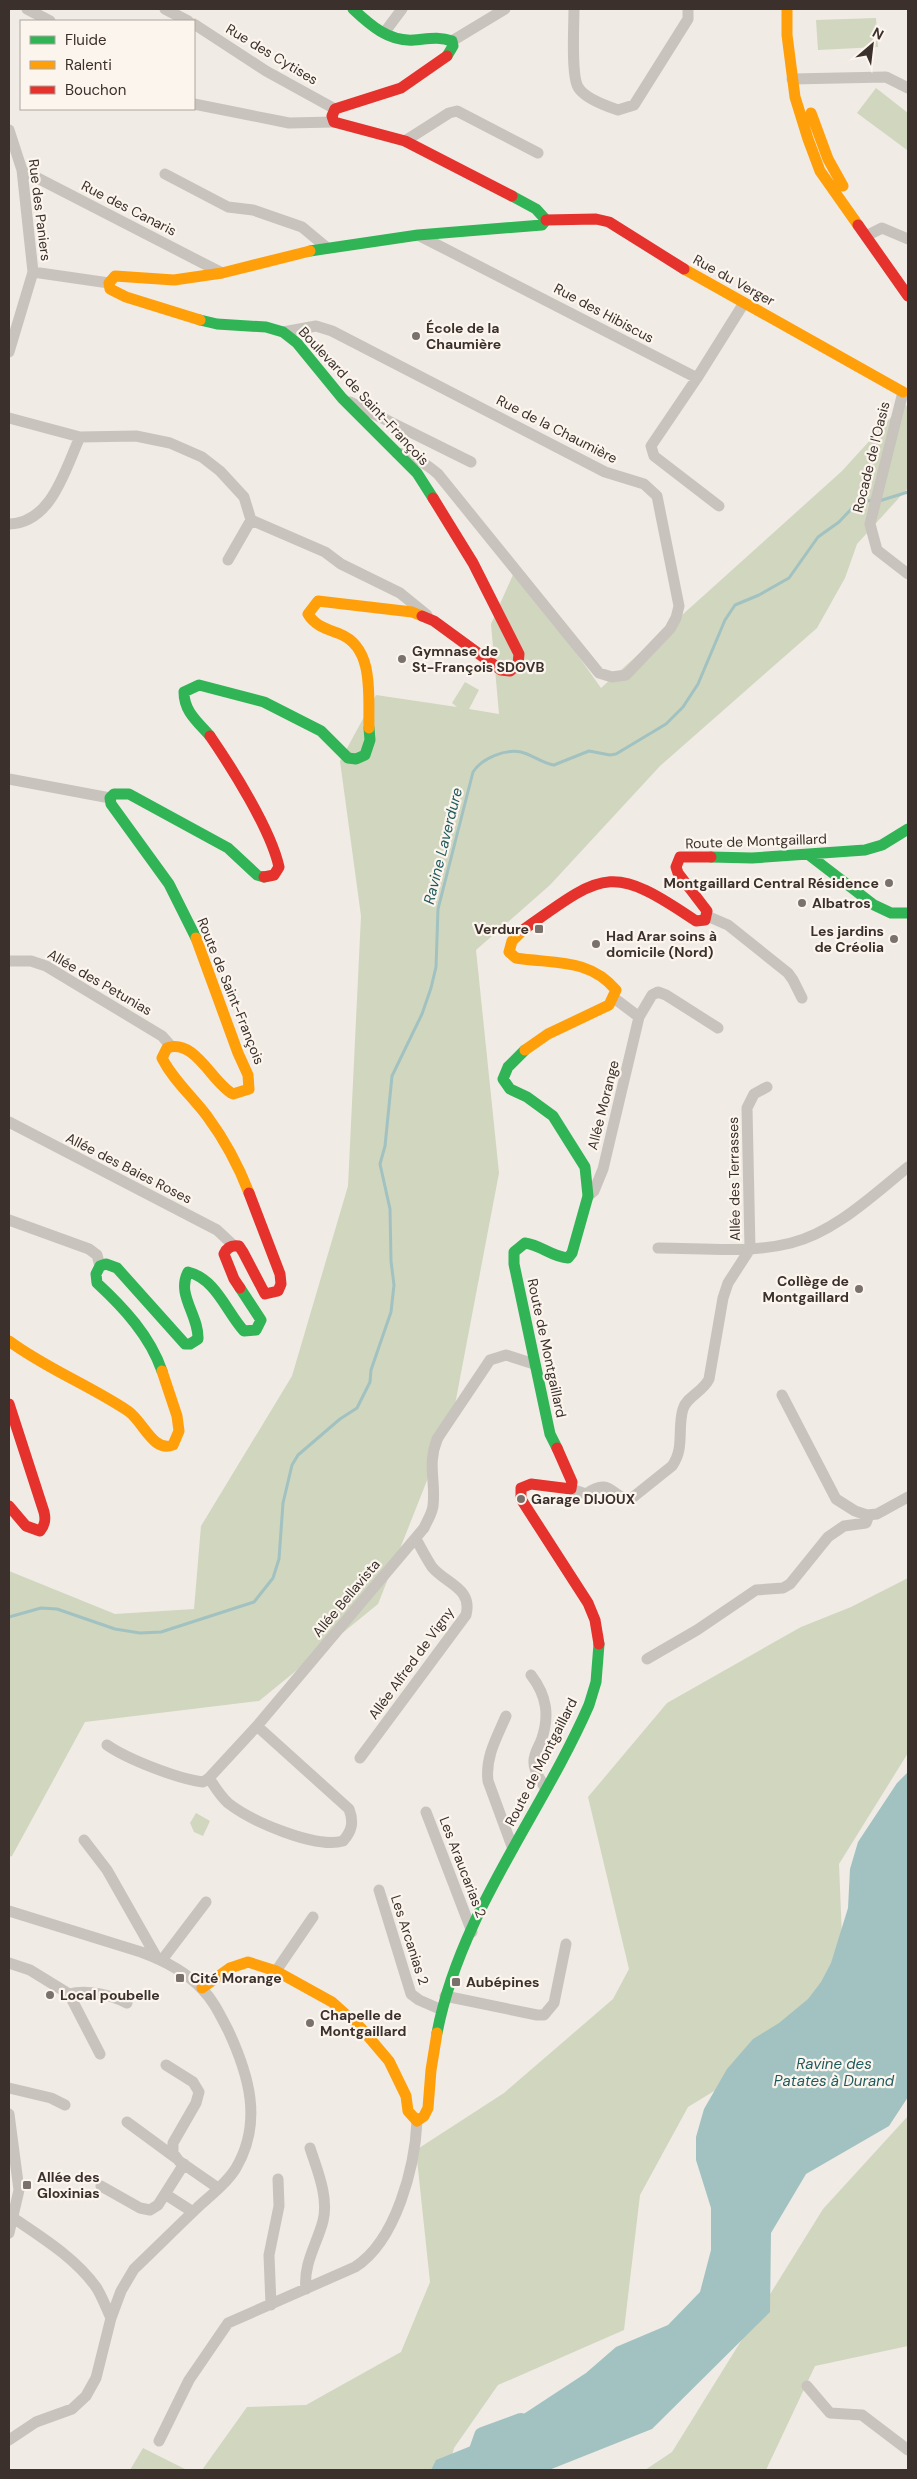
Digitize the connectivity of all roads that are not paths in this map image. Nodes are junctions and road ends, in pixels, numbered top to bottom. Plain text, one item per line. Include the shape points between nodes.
1 (27, 9) edge
2 (165, 9) edge
3 (353, 9) edge
4 (402, 9) edge
5 (505, 9) edge
6 (574, 9) edge
7 (688, 9) edge
8 (787, 9) edge
9 (798, 9) edge
10 (48, 20) edge
11 (186, 20) edge
12 (195, 25) edge
13 (384, 34) junction
14 (452, 41) junction
15 (796, 80) junction
16 (908, 88) edge
17 (195, 104) edge
18 (336, 109) junction
19 (334, 122) junction
20 (9, 130) edge
21 (405, 141) junction
22 (538, 153) dead end
23 (22, 170) junction
24 (165, 174) dead end
25 (546, 220) junction
26 (869, 234) junction
27 (418, 235) junction
28 (908, 238) edge
29 (326, 247) junction
30 (32, 272) junction
31 (222, 273) junction
32 (908, 280) edge
33 (109, 283) junction
34 (908, 296) edge
35 (744, 303) junction
36 (283, 332) junction
37 (9, 352) edge
38 (697, 378) junction
39 (906, 388) edge
40 (342, 398) junction
41 (9, 418) edge
42 (80, 437) junction
43 (396, 453) junction
44 (471, 462) dead end
45 (718, 506) dead end
46 (251, 520) junction
47 (9, 524) edge
48 (228, 560) dead end
49 (908, 574) edge
50 (434, 621) junction
51 (9, 779) edge
52 (110, 798) junction
53 (908, 829) edge
54 (809, 856) junction
55 (908, 913) edge
56 (707, 916) junction
57 (9, 961) edge
58 (614, 998) junction
59 (802, 998) dead end
60 (639, 1017) junction
61 (718, 1028) dead end
62 (170, 1045) junction
63 (767, 1088) dead end
64 (9, 1122) edge
65 (908, 1167) edge
66 (588, 1196) junction
67 (9, 1220) edge
68 (233, 1245) junction
69 (658, 1248) dead end
70 (750, 1249) junction
71 (100, 1266) junction
72 (9, 1341) edge
73 (534, 1364) junction
74 (782, 1394) dead end
75 (9, 1404) edge
76 (571, 1489) junction
77 (908, 1497) edge
78 (9, 1506) edge
79 (869, 1515) junction
80 (416, 1539) junction
81 (647, 1659) dead end
82 (531, 1675) dead end
83 (506, 1716) dead end
84 (257, 1726) junction
85 (106, 1745) dead end
86 (360, 1758) dead end
87 (209, 1778) junction
88 (545, 1788) junction
89 (426, 1812) dead end
90 (84, 1840) dead end
91 (514, 1848) junction
92 (379, 1890) dead end
93 (206, 1902) dead end
94 (9, 1911) edge
95 (313, 1917) dead end
96 (472, 1932) junction
97 (566, 1944) dead end
98 (160, 1959) junction
99 (9, 1964) edge
100 (276, 1971) junction
101 (202, 1988) junction
102 (69, 1994) junction
103 (446, 1996) junction
104 (128, 2003) dead end
105 (442, 2010) junction
106 (100, 2054) dead end
107 (166, 2065) dead end
108 (9, 2088) edge
109 (65, 2105) dead end
110 (9, 2114) edge
111 (417, 2121) junction
112 (127, 2122) dead end
113 (310, 2148) dead end
114 (182, 2163) junction
115 (278, 2179) dead end
116 (101, 2186) dead end
117 (218, 2188) junction
118 (166, 2194) junction
119 (193, 2212) junction
120 (11, 2217) edge
121 (9, 2233) edge
122 (306, 2289) junction
123 (271, 2304) junction
124 (111, 2318) junction
125 (807, 2386) dead end
126 (9, 2440) edge
127 (159, 2441) dead end
128 (908, 2450) edge

1 - 10 street
2 - 11 street
3 - 13 main road
4 - 13 street
5 - 14 street
6 - 7 street via 574,74 578,86 583,93 618,110 634,105 688,19
8 - 15 main road via 787,35
9 - 15 main road
12 - 18 street, Rue des Cytises via 266,71
13 - 14 main road via 406,40 438,36
14 - 18 main road via 453,46 445,58 401,88
15 - 16 street via 886,76
15 - 26 main road via 828,159
17 - 19 street via 288,123
18 - 19 main road via 332,116
19 - 21 main road
20 - 23 street, Rue des Paniers
21 - 22 street via 449,113 457,112
21 - 25 main road via 536,209
23 - 30 street, Rue des Paniers
23 - 31 street, Rue des Canaris
24 - 29 street via 228,207 253,210 302,227
25 - 27 main road via 538,226
25 - 35 main road, Rue du Verger via 596,218 609,222
26 - 28 street via 882,228
26 - 32 main road
26 - 34 main road
27 - 29 main road
27 - 38 street, Rue des Hibiscus
29 - 31 main road
30 - 33 street
30 - 37 street, Rue des Paniers
31 - 33 main road via 174,280 115,276
33 - 36 main road, Boulevard de Saint-François via 110,289 126,297 191,318
35 - 38 street
35 - 39 main road, Rue du Verger
36 - 40 main road, Boulevard de Saint-François via 297,343
36 - 43 street, Rue de la Chaumière via 316,326 332,330 605,472 644,484 657,496 680,606 670,629 626,675 612,677 599,673 438,474 425,463
38 - 45 street via 651,446 654,456
39 - 49 street, Rocade de l'Oasis via 870,524 877,550
40 - 43 main road, Boulevard de Saint-François
40 - 44 street
41 - 42 street
42 - 46 street via 136,436 170,443 202,457 244,497
42 - 47 street via 56,492 28,520
43 - 50 main road, Boulevard de Saint-François via 417,473 473,563 519,654 518,666 510,671 494,667
46 - 48 street
46 - 50 street via 325,552 341,564 400,593
50 - 52 main road, Boulevard de Saint-François via 412,612 318,601 308,614 312,623 348,637 362,654 367,667 370,740 365,756 356,759 348,758 322,731 264,702 199,685 184,692 186,710 223,756 276,854 279,867 274,875 266,878 258,875 228,848 129,794 121,792
51 - 52 street
52 - 62 main road, Route de Saint-François via 114,811 168,884 194,936 238,1053 246,1066 249,1089 240,1093 227,1091 185,1049
53 - 54 main road, Route de Montgaillard via 873,848
54 - 55 main road via 874,905 891,913
54 - 56 main road, Route de Montgaillard via 680,858 676,867 678,873
56 - 58 main road via 705,920 696,921 633,883 606,881 591,885 526,928 511,942 509,952 516,958 579,964 602,974 616,990
56 - 59 street via 728,925 788,974
57 - 62 street, Allée des Petunias via 31,961 46,966 162,1036
58 - 60 street
58 - 66 main road, Route de Montgaillard via 609,1005 532,1044 509,1065 503,1079 510,1089 553,1116 585,1168
60 - 61 street, Allée Morange via 652,995 658,992
60 - 66 street, Allée Morange via 603,1169 594,1191
62 - 68 main road via 162,1058 168,1070 207,1116 242,1175 280,1274 278,1291 265,1294 258,1286 248,1257 239,1246
63 - 70 street, Allée des Terrasses via 754,1094 747,1108
64 - 68 street, Allée des Baies Roses via 217,1230
65 - 70 street, Allée des Terrasses via 857,1208 823,1230 791,1243
66 - 73 main road, Route de Montgaillard via 574,1248 568,1258 555,1256 529,1243 514,1252
67 - 71 street via 89,1249 97,1255
68 - 71 main road via 224,1254 234,1279 261,1320 256,1330 244,1331 206,1280 197,1272 188,1272 182,1289 200,1330 198,1339 190,1344 179,1339 117,1268 106,1264
69 - 70 street, Allée des Terrasses
70 - 76 street via 728,1283 708,1379 704,1389 684,1407 680,1452 672,1466 632,1498 623,1497 604,1486 586,1494
71 - 72 main road via 96,1274 97,1284 118,1303 157,1356 177,1416 179,1431 173,1445 166,1448 158,1446 134,1415 36,1361
73 - 76 main road, Route de Montgaillard via 550,1434 571,1478
73 - 80 street, Allée Bellavista via 506,1355 490,1360 437,1438 431,1468 433,1506
74 - 79 street via 836,1499 855,1511
75 - 78 main road via 44,1512 45,1525 34,1532
76 - 88 main road, Route de Montgaillard via 530,1484 521,1488 520,1493 528,1512 590,1607 599,1635 598,1672 586,1714
77 - 79 street
79 - 81 street via 866,1523 844,1526 828,1537 790,1584 783,1588 756,1590
80 - 84 street, Allée Bellavista
80 - 86 street, Allée Alfred de Vigny via 433,1567 463,1591 468,1609
82 - 88 street via 539,1685 547,1707 545,1727 534,1763
83 - 91 street via 488,1758 487,1769 488,1781
84 - 87 street, Allée Bellavista
84 - 87 street via 349,1809 352,1824 349,1835 336,1843 321,1842 265,1824 229,1803
85 - 87 street via 189,1779 203,1782
88 - 91 main road, Route de Montgaillard
89 - 96 street, Les Araucarias 2
90 - 98 street via 108,1870
91 - 96 main road, Route de Montgaillard
92 - 105 street, Les Arcanias 2 via 412,1994
93 - 98 street
94 - 98 street
95 - 100 street
96 - 103 main road, Route de Montgaillard
97 - 103 street via 554,2004 544,2015
98 - 101 street
99 - 102 street via 30,1970
100 - 101 main road via 248,1962 230,1968
100 - 111 main road via 332,2002 361,2028 389,2061 406,2096 408,2111
101 - 117 street via 215,2004 237,2049 249,2082 253,2107 250,2133 242,2157 236,2169
102 - 104 street via 108,1995
102 - 106 street
103 - 105 main road, Route de Montgaillard
105 - 111 main road, Route de Montgaillard via 434,2042 430,2105 425,2117
107 - 114 street via 193,2082 199,2092 173,2143 174,2153
108 - 109 street via 51,2098
110 - 120 street via 19,2190
111 - 122 street via 416,2147 410,2170 394,2217 377,2248 356,2267
112 - 114 street
113 - 122 street via 325,2207 324,2220 304,2277
114 - 117 street
114 - 118 street
115 - 123 street via 279,2206 268,2255
116 - 118 street via 145,2211 154,2209
117 - 119 street
118 - 119 street
119 - 124 street via 134,2269
120 - 121 street
120 - 124 street via 80,2270 96,2287
122 - 123 street
123 - 127 street via 228,2323 189,2380
124 - 126 street via 96,2378 86,2396 72,2409 36,2422
125 - 128 street via 830,2413 862,2415

